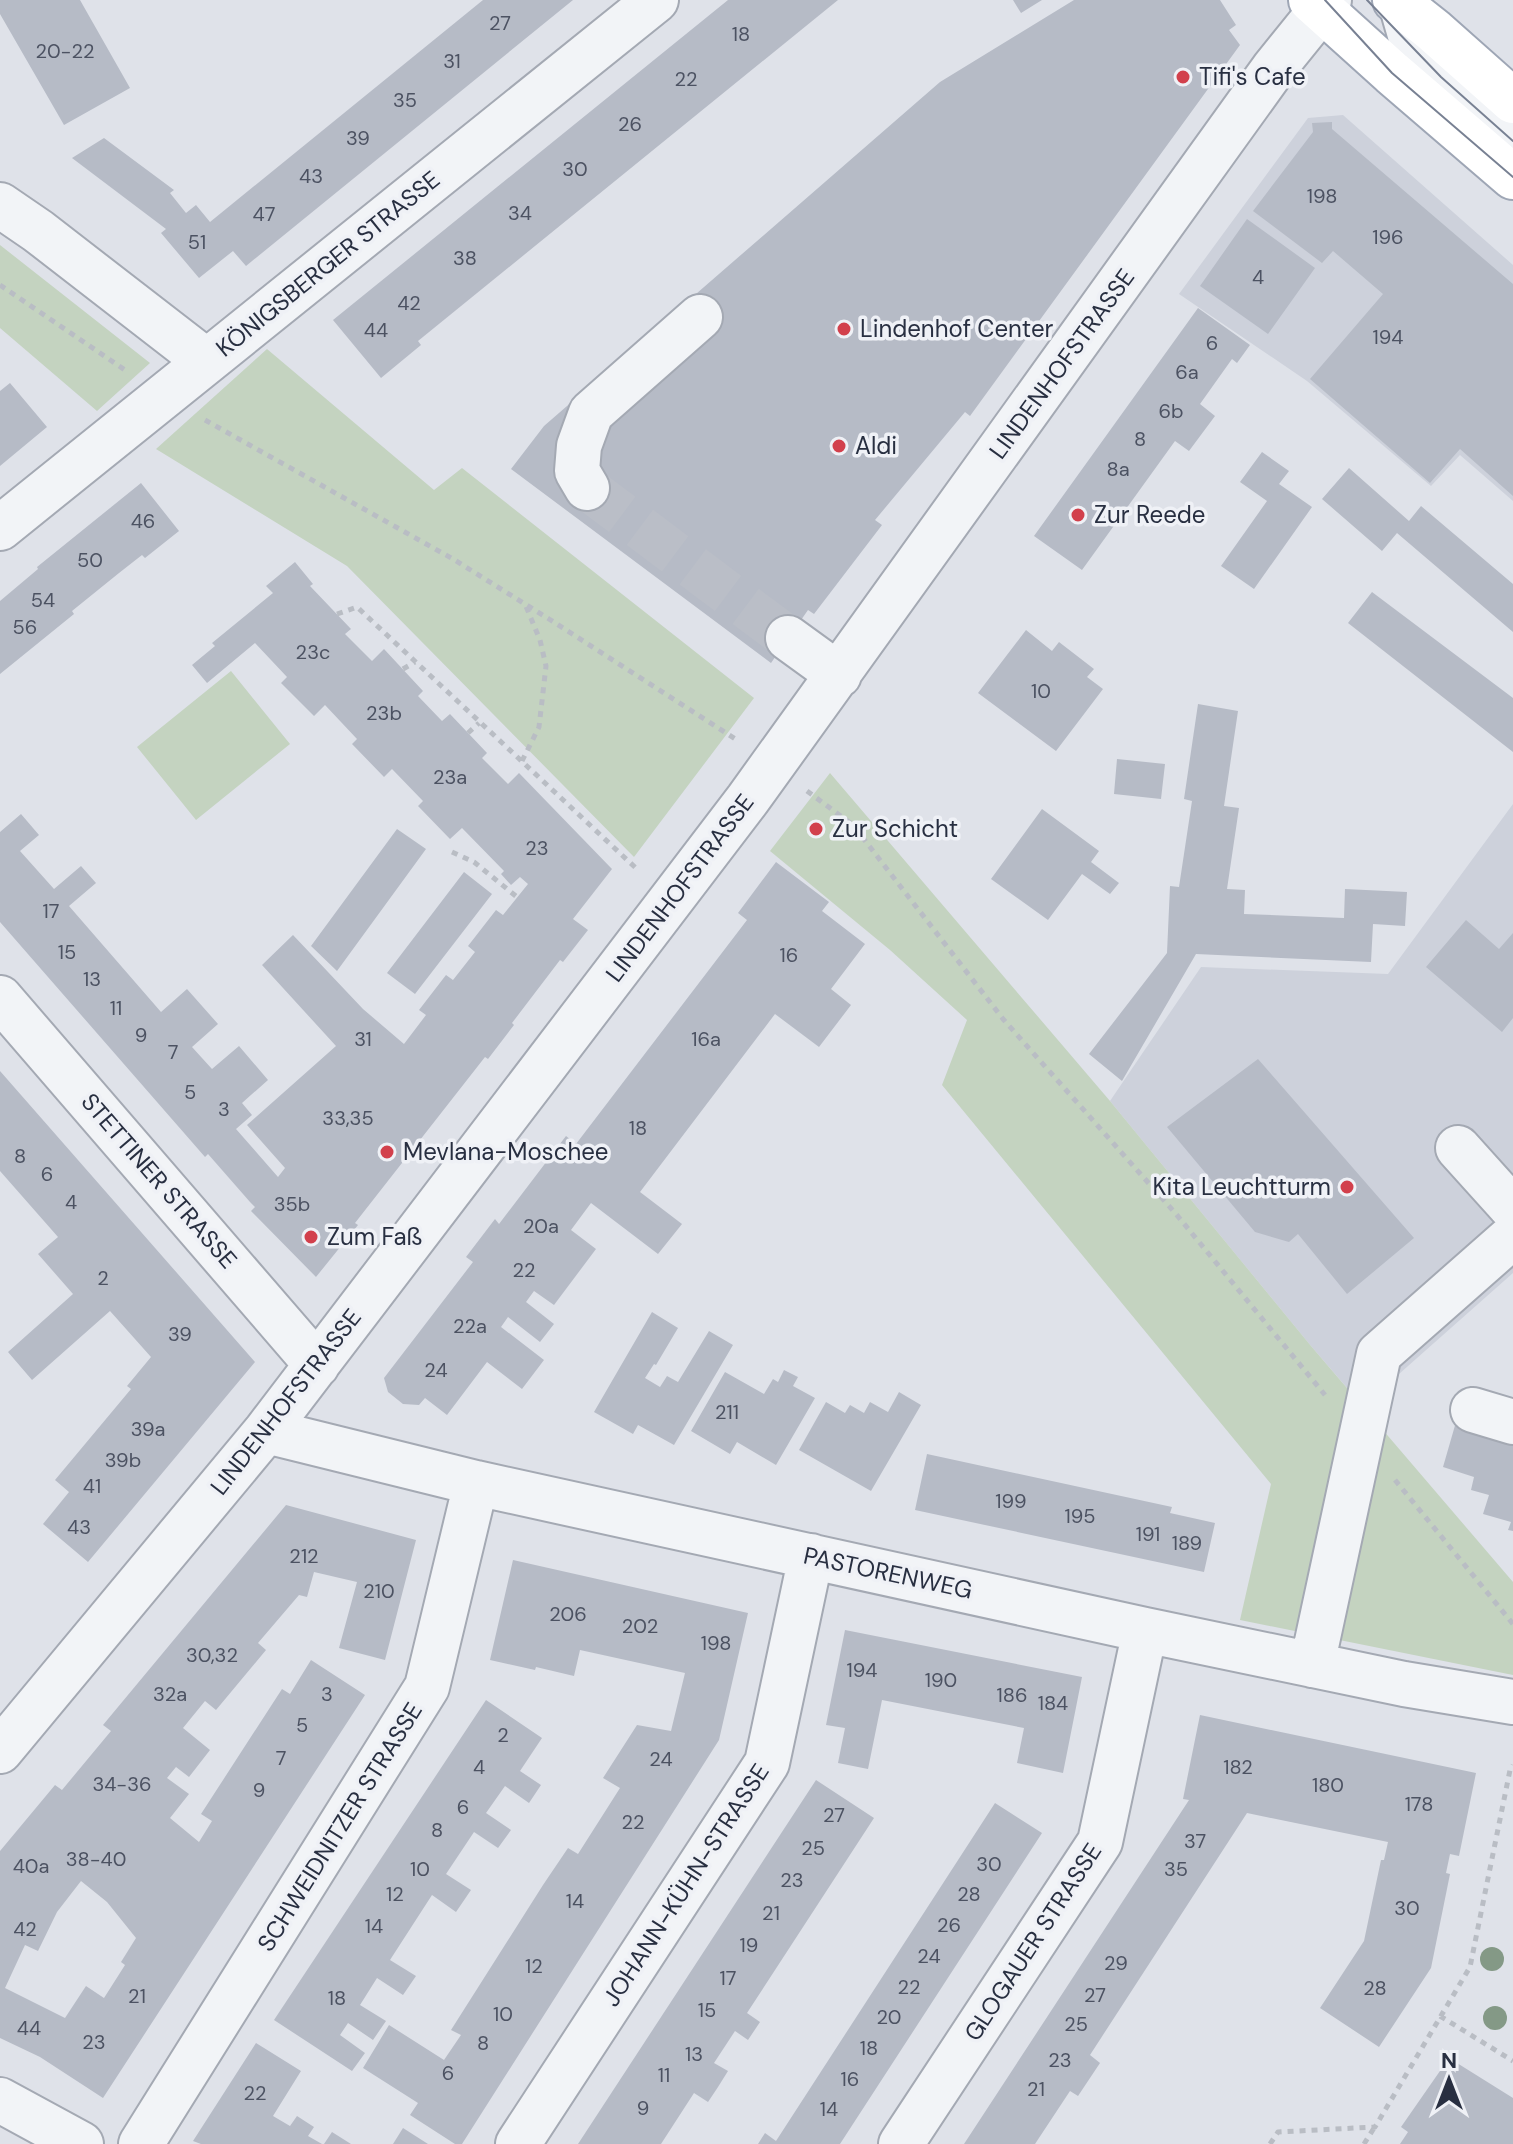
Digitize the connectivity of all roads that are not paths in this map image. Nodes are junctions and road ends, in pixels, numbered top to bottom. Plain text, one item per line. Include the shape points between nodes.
1 (656, 0) edge
2 (1398, 1) edge
3 (1320, 3) edge
4 (1513, 101) edge
5 (1513, 141) edge
6 (1513, 177) edge
7 (0, 205) edge
8 (700, 317) dead end
9 (206, 361) junction
10 (587, 488) tunnel mouth
11 (0, 528) edge
12 (788, 638) tunnel mouth
13 (839, 675) junction
14 (0, 998) edge
15 (1458, 1148) dead end
16 (1513, 1209) edge
17 (1513, 1236) edge
18 (317, 1365) junction
19 (266, 1431) junction
20 (476, 1483) junction
21 (811, 1556) junction
22 (1145, 1630) junction
23 (1312, 1665) junction
24 (1513, 1702) edge
25 (0, 1751) edge
26 (0, 2100) edge
27 (81, 2144) edge
28 (141, 2144) edge
29 (518, 2144) edge
30 (901, 2144) edge

1 - 9 street, KÖNIGSBERGER STRASSE
2 - 4 main road
2 - 5 street via 1414,49
3 - 6 main road
3 - 13 street, LINDENHOFSTRASSE
7 - 9 street
8 - 10 street via 591,413 577,471
9 - 11 street, KÖNIGSBERGER STRASSE
12 - 13 street
13 - 18 street, LINDENHOFSTRASSE
14 - 18 street, STETTINER STRASSE
15 - 16 street
17 - 23 street via 1379,1354
18 - 19 street, LINDENHOFSTRASSE
19 - 20 street, PASTORENWEG
19 - 25 street, LINDENHOFSTRASSE
20 - 21 street, PASTORENWEG
20 - 28 street, SCHWEIDNITZER STRASSE via 427,1687
21 - 22 street, PASTORENWEG
21 - 29 street, JOHANN-KÜHN-STRASSE via 767,1763
22 - 23 street, PASTORENWEG
22 - 30 street, GLOGAUER STRASSE via 1100,1842
23 - 24 street, PASTORENWEG
26 - 27 street

